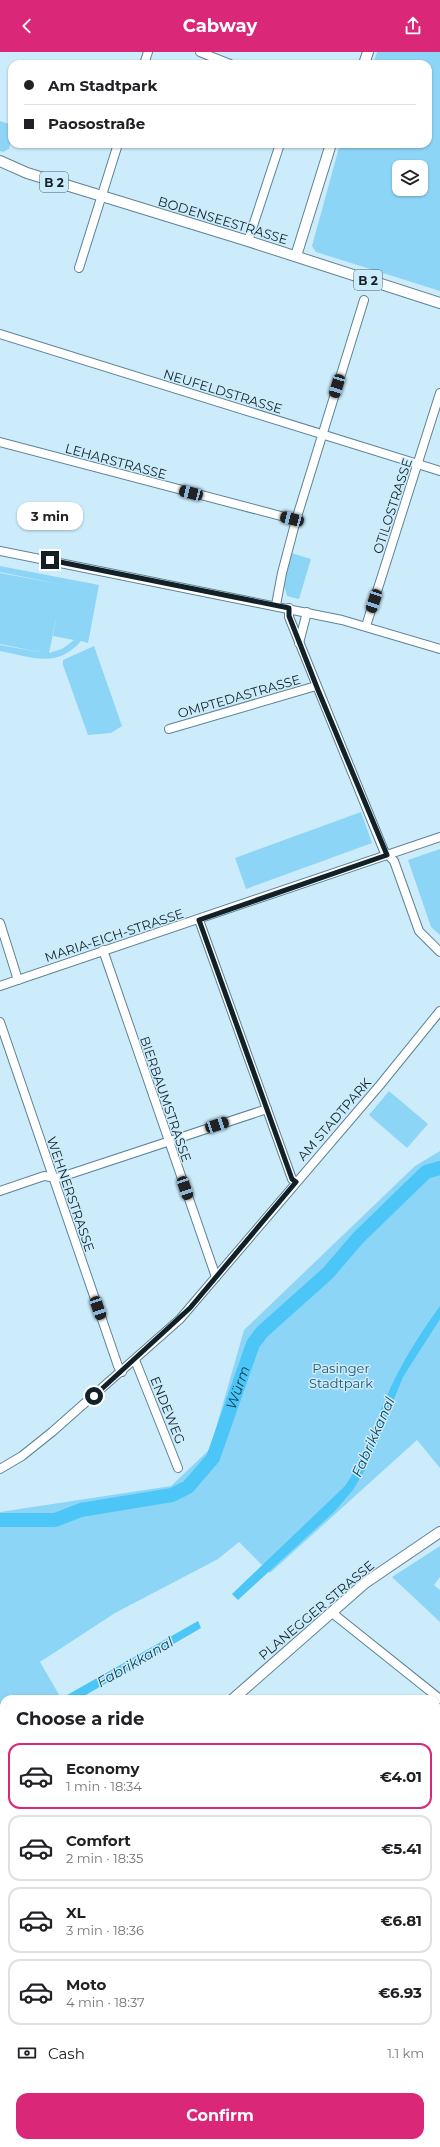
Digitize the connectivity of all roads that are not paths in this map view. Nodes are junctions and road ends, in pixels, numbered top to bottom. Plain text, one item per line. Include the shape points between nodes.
1 (200, 52) edge
2 (220, 60) edge
3 (117, 148) edge
4 (279, 148) edge
5 (330, 148) edge
6 (0, 161) edge
7 (100, 196) junction
8 (248, 241) junction
9 (296, 256) junction
10 (79, 268) dead end
11 (364, 300) dead end
12 (440, 303) edge
13 (0, 334) edge
14 (440, 393) edge
15 (323, 434) junction
16 (0, 442) edge
17 (418, 465) junction
18 (440, 472) edge
19 (296, 520) junction
20 (0, 551) edge
21 (276, 605) junction
22 (289, 608) junction
23 (307, 612) junction
24 (366, 626) junction
25 (299, 643) junction
26 (440, 649) edge
27 (316, 686) junction
28 (169, 729) dead end
29 (440, 837) edge
30 (387, 855) junction
31 (199, 920) junction
32 (0, 924) edge
33 (103, 950) junction
34 (440, 952) edge
35 (18, 980) junction
36 (0, 986) edge
37 (440, 1011) edge
38 (0, 1022) edge
39 (267, 1109) junction
40 (168, 1141) junction
41 (52, 1177) junction
42 (296, 1182) junction
43 (0, 1191) edge
44 (216, 1277) junction
45 (135, 1360) junction
46 (122, 1372) junction
47 (178, 1468) dead end
48 (0, 1469) edge
49 (440, 1532) edge
50 (331, 1612) junction
51 (237, 1695) edge
52 (435, 1695) edge

1 - 2 street
3 - 7 street
4 - 8 street
5 - 9 main road
6 - 7 main road, BODENSEESTRASSE / B 2 via 27,173
7 - 8 main road, BODENSEESTRASSE / B 2
7 - 10 street
8 - 9 main road, BODENSEESTRASSE / B 2
9 - 12 main road, BODENSEESTRASSE / B 2
11 - 15 street
13 - 15 street, NEUFELDSTRASSE
14 - 17 street, OTILOSTRASSE
15 - 17 street, NEUFELDSTRASSE
15 - 19 street
16 - 19 street, LEHARSTRASSE
17 - 18 street, NEUFELDSTRASSE
17 - 24 street, OTILOSTRASSE
19 - 21 street
20 - 21 street
21 - 22 street
22 - 23 street
22 - 25 street via 289,616
23 - 24 street
23 - 25 street
24 - 26 street
25 - 27 street
27 - 28 street, OMPTEDASTRASSE
27 - 30 street
29 - 30 street, MARIA-EICH-STRASSE
30 - 31 street, MARIA-EICH-STRASSE
30 - 34 street via 394,861 419,930
31 - 33 street, MARIA-EICH-STRASSE
31 - 39 street
32 - 35 street
33 - 35 street, MARIA-EICH-STRASSE
33 - 40 street, BIERBAUMSTRASSE
35 - 36 street, MARIA-EICH-STRASSE
37 - 42 street, AM STADTPARK
38 - 41 street, WEHNERSTRASSE
39 - 40 street
39 - 42 street via 292,1179
40 - 41 street via 58,1178
40 - 44 street, BIERBAUMSTRASSE
41 - 43 street via 44,1176
41 - 46 street, WEHNERSTRASSE
42 - 44 street, AM STADTPARK
44 - 45 street, AM STADTPARK via 180,1319
45 - 46 street, AM STADTPARK
45 - 47 street, ENDEWEG
46 - 48 street, AM STADTPARK via 22,1456
49 - 50 main road, PLANEGGER STRASSE via 365,1583
50 - 51 main road, PLANEGGER STRASSE
50 - 52 street

